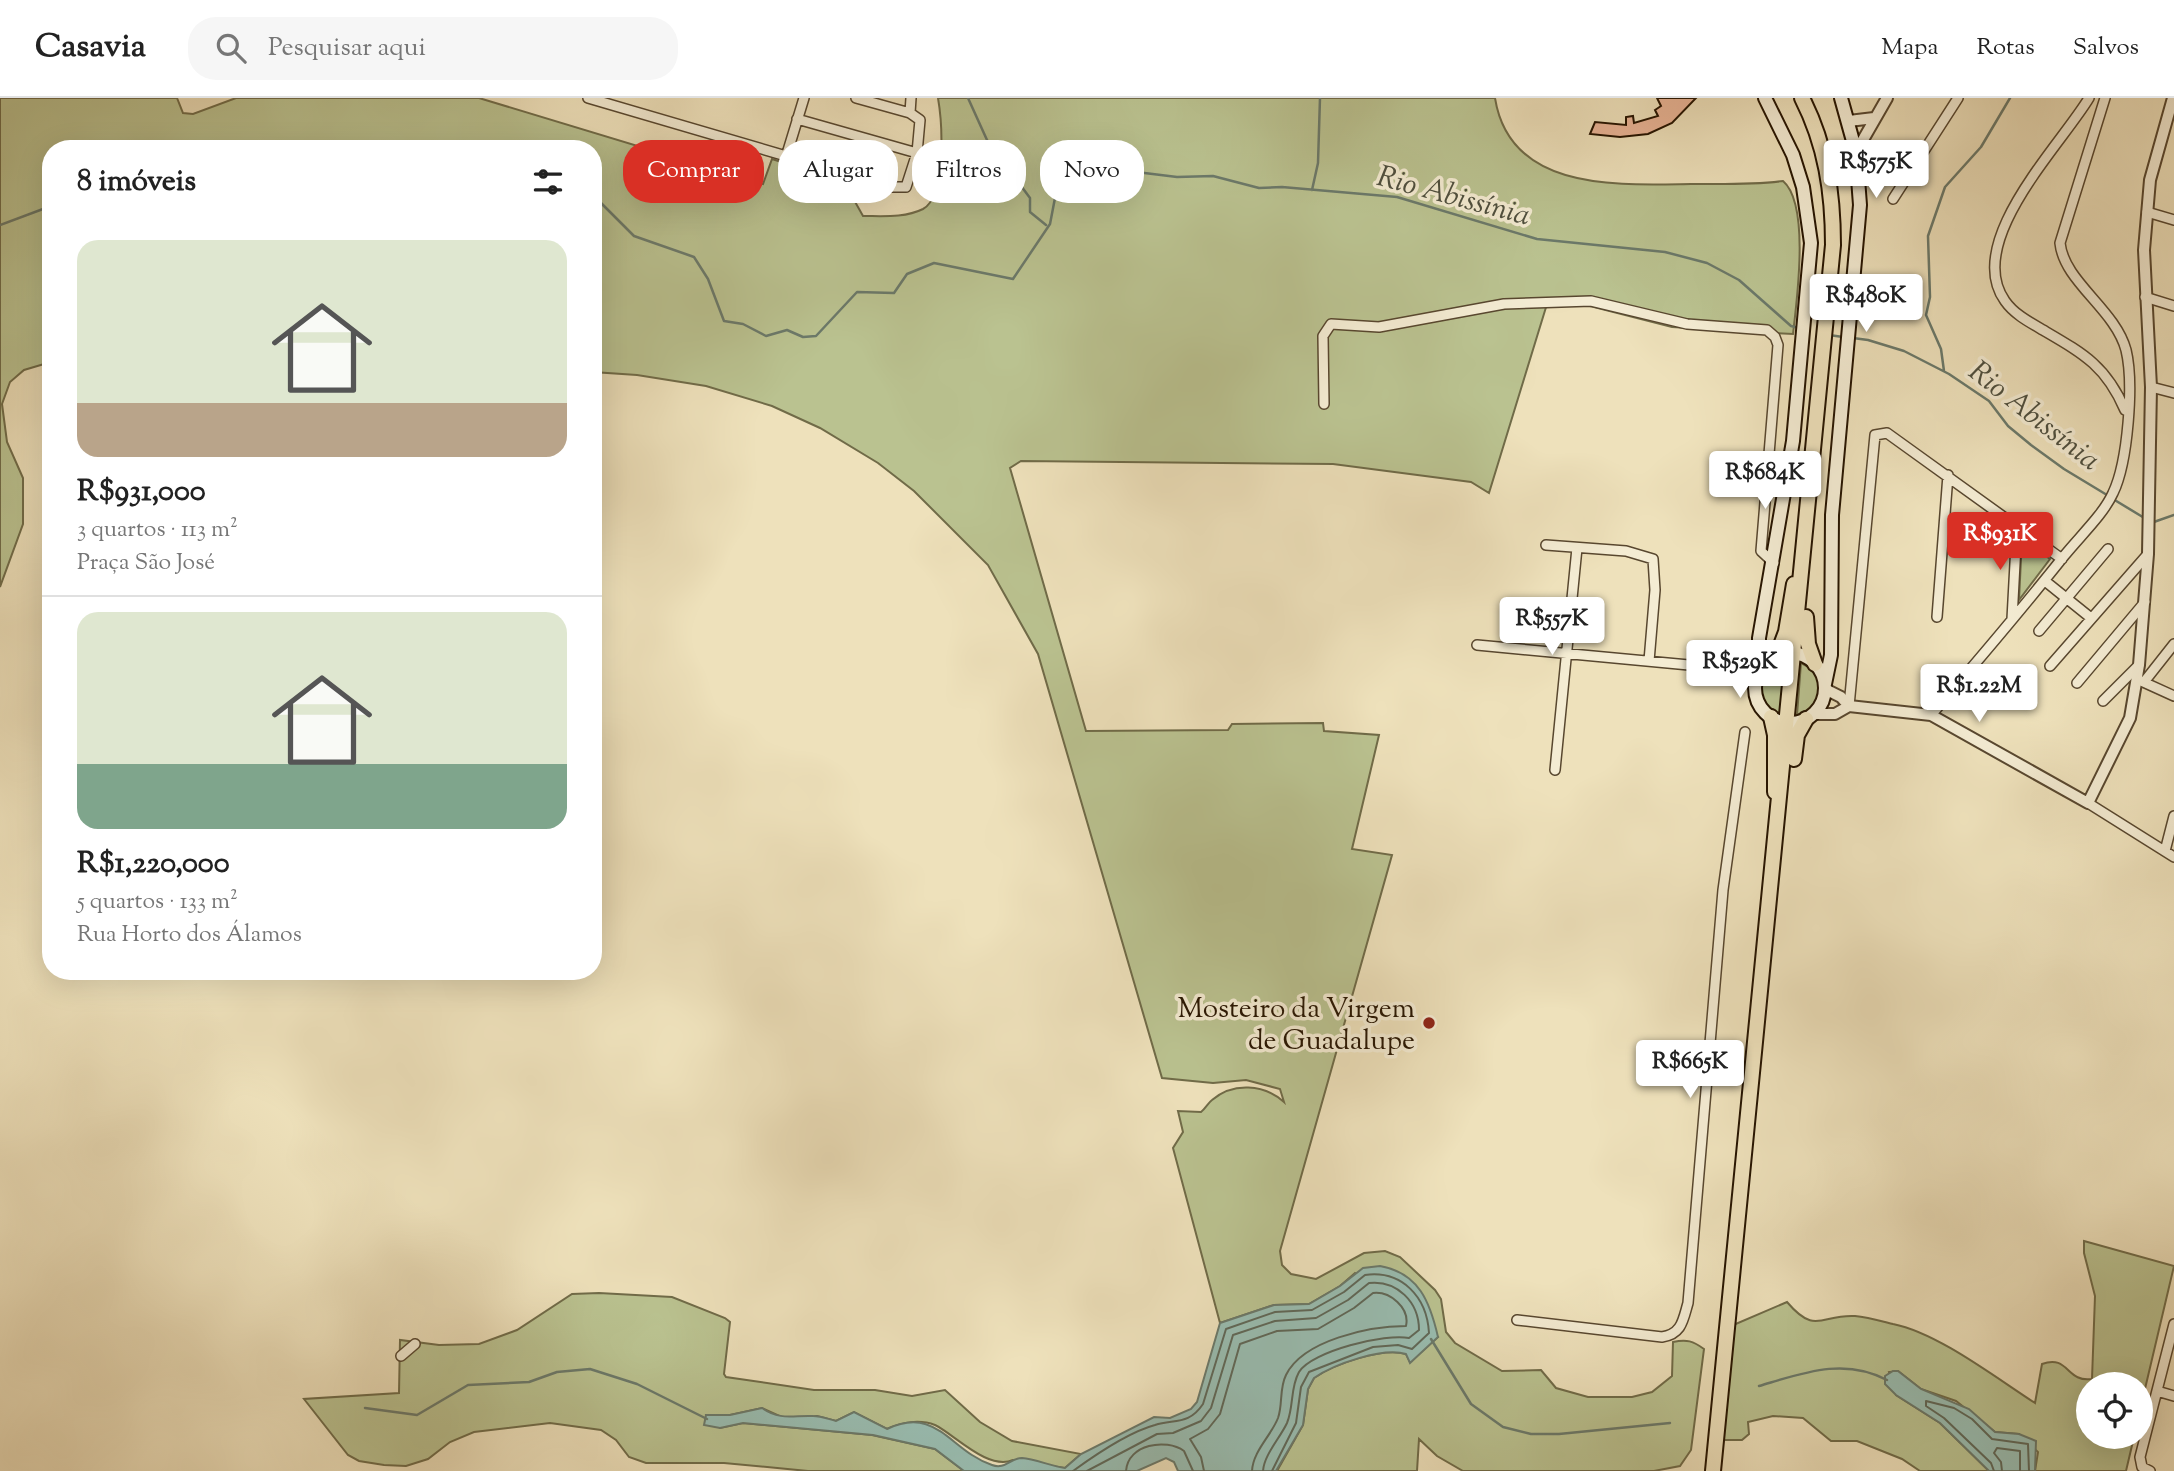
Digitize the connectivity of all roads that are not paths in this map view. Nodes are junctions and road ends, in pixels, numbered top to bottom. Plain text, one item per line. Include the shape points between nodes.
1 (587, 98) edge
2 (630, 98) edge
3 (804, 98) edge
4 (856, 98) edge
5 (911, 98) edge
6 (1765, 98) edge
7 (1802, 98) edge
8 (1841, 98) edge
9 (1887, 98) edge
10 (1958, 98) edge
11 (2089, 98) edge
12 (2105, 98) edge
13 (2173, 98) edge
14 (627, 110) junction
15 (910, 113) junction
16 (1874, 118) junction
17 (797, 120) junction
18 (1849, 121) junction
19 (2169, 128) edge
20 (791, 140) edge
21 (920, 140) edge
22 (912, 151) edge
23 (1856, 152) junction
24 (778, 155) edge
25 (912, 173) edge
26 (898, 187) edge
27 (1893, 200) dead end
28 (2147, 212) junction
29 (2174, 220) edge
30 (2145, 297) junction
31 (2174, 306) edge
32 (2151, 387) junction
33 (2174, 393) edge
34 (1324, 404) dead end
35 (2127, 415) junction
36 (1948, 475) junction
37 (2017, 526) junction
38 (1546, 545) dead end
39 (1577, 548) junction
40 (2108, 549) dead end
41 (1806, 550) junction
42 (2148, 554) junction
43 (2062, 559) junction
44 (1774, 563) junction
45 (2045, 581) junction
46 (1802, 592) junction
47 (2065, 598) junction
48 (2145, 602) junction
49 (1937, 617) dead end
50 (2091, 618) junction
51 (2012, 620) junction
52 (2039, 631) dead end
53 (2174, 644) edge
54 (1477, 645) dead end
55 (1567, 653) junction
56 (1795, 654) junction
57 (1777, 656) junction
58 (1649, 661) junction
59 (1815, 664) junction
60 (2139, 665) junction
61 (2050, 666) dead end
62 (1758, 673) junction
63 (2140, 681) junction
64 (2077, 683) dead end
65 (1825, 686) junction
66 (1846, 693) junction
67 (2174, 696) edge
68 (2103, 701) dead end
69 (1849, 706) junction
70 (1931, 715) junction
71 (1770, 717) junction
72 (1810, 717) junction
73 (1788, 723) junction
74 (1745, 732) dead end
75 (1555, 770) dead end
76 (2088, 803) junction
77 (2174, 816) edge
78 (1779, 820) junction
79 (1776, 846) junction
80 (2165, 851) junction
81 (2174, 857) edge
82 (1517, 1320) dead end
83 (2174, 1325) edge
84 (415, 1344) dead end
85 (401, 1356) dead end
86 (2157, 1391) junction
87 (2174, 1396) edge
88 (2146, 1469) edge
89 (1713, 1471) edge

1 - 14 street
2 - 14 street
3 - 17 street
4 - 15 street
5 - 15 street
6 - 44 main road via 1803,187 1811,243 1793,441
7 - 41 highway via 1824,154 1833,205 1828,319
8 - 18 main road
9 - 16 street
10 - 27 street
11 - 35 street via 2009,215 1997,255 1996,277 2013,310 2110,377
12 - 35 street via 2060,243 2066,263 2121,336 2129,374
13 - 19 street
14 - 24 street
15 - 21 street via 922,123
16 - 18 street
16 - 23 street
17 - 20 street
17 - 22 street
18 - 23 main road
19 - 28 street via 2150,180
23 - 65 main road via 1860,205 1832,515 1831,655
25 - 26 street via 906,187
28 - 29 street
28 - 30 street
30 - 31 street
30 - 32 street
32 - 33 street
32 - 42 street
34 - 44 street via 1323,336 1331,324 1379,327 1504,304 1591,301 1687,324 1767,330 1778,345 1761,545 1763,555
35 - 43 street via 2111,497
36 - 37 street
36 - 49 street
36 - 66 street via 1887,433 1873,439
37 - 43 street
37 - 51 street
38 - 39 street
39 - 55 street
39 - 58 street via 1626,551 1653,559
40 - 47 street
41 - 46 highway
41 - 57 highway
42 - 48 street
42 - 50 street
43 - 45 street
44 - 62 main road via 1759,638
45 - 47 street
45 - 51 street
46 - 56 highway
46 - 59 highway
47 - 50 street
47 - 52 street
48 - 60 street
48 - 64 street
50 - 61 street
51 - 70 street
53 - 63 street
54 - 55 street
55 - 58 street
55 - 75 street
56 - 57 main road
56 - 59 main road
56 - 73 highway
57 - 62 main road
58 - 62 street
59 - 65 main road
60 - 63 street
60 - 68 street
62 - 71 main road via 1756,695
63 - 67 street
63 - 76 street via 2130,718
65 - 66 street
65 - 72 main road via 1820,705
66 - 69 street
69 - 70 street
69 - 72 street via 1835,714
70 - 76 street
71 - 73 main road
71 - 78 highway
72 - 73 main road
72 - 79 highway via 1797,735 1785,823
73 - 78 highway
74 - 82 street via 1723,890 1688,1303 1682,1325 1671,1336 1662,1337
76 - 80 street
77 - 80 street
78 - 79 highway
79 - 89 highway
80 - 81 street
83 - 86 street
84 - 85 street
86 - 87 street
86 - 88 street via 2140,1457

